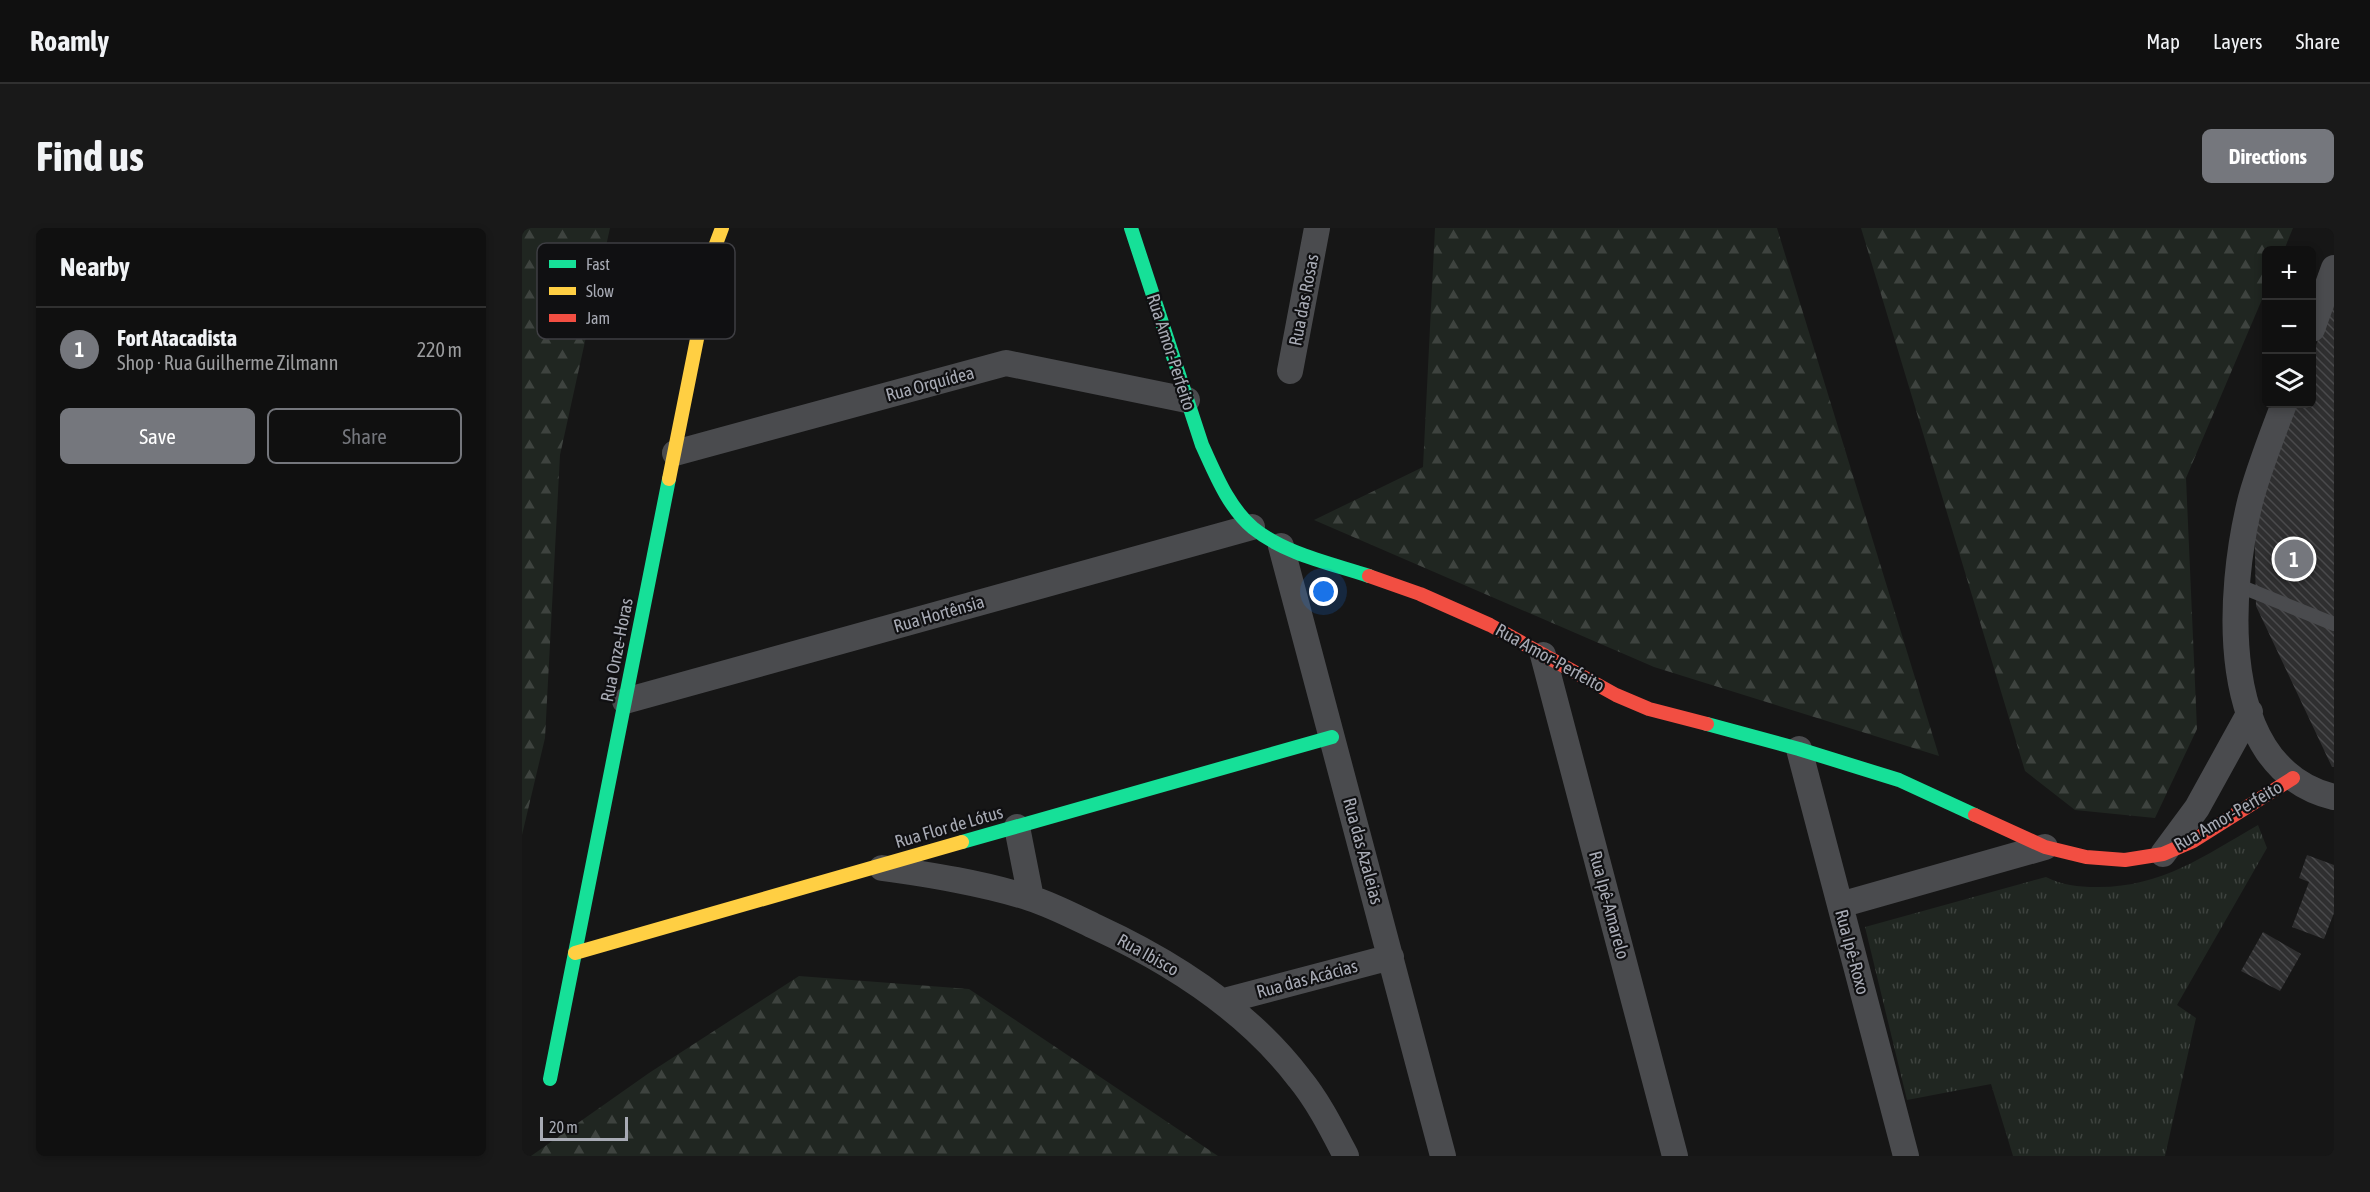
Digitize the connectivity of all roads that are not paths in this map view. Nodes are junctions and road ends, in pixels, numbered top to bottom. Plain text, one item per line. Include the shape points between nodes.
1 (722, 228) edge
2 (1131, 228) edge
3 (1317, 228) edge
4 (717, 243) edge
5 (2334, 268) edge
6 (2316, 318) edge
7 (698, 339) edge
8 (1290, 371) dead end
9 (1187, 400) junction
10 (2283, 408) edge
11 (675, 453) junction
12 (1252, 527) junction
13 (1281, 546) junction
14 (2237, 585) junction
15 (2334, 624) edge
16 (1543, 655) junction
17 (625, 701) junction
18 (2250, 712) junction
19 (1332, 737) junction
20 (1799, 749) junction
21 (2293, 778) junction
22 (2334, 797) edge
23 (1017, 827) junction
24 (2045, 847) junction
25 (2163, 854) junction
26 (876, 867) junction
27 (1031, 898) junction
28 (1840, 904) junction
29 (575, 953) junction
30 (1391, 957) junction
31 (1224, 1001) junction
32 (550, 1079) dead end
33 (1346, 1156) edge
34 (1443, 1156) edge
35 (1675, 1156) edge
36 (1906, 1156) edge

1 - 4 street, Rua Onze-Horas
2 - 9 street, Rua Amor-Perfeito
3 - 8 street, Rua das Rosas
5 - 6 street
7 - 11 street, Rua Onze-Horas
9 - 11 street, Rua Orquídea via 1006,363
9 - 12 street, Rua Amor-Perfeito via 1217,480
10 - 14 street via 2251,500
11 - 17 street, Rua Onze-Horas
12 - 13 street, Rua Amor-Perfeito
12 - 17 street, Rua Hortênsia
13 - 16 street, Rua Amor-Perfeito via 1419,594 1490,625
13 - 19 street, Rua das Azaleias
14 - 15 lane
14 - 18 street via 2238,671
16 - 20 street, Rua Amor-Perfeito via 1649,709
16 - 35 street, Rua Ipê-Amarelo
17 - 29 street, Rua Onze-Horas
18 - 21 street via 2270,756
18 - 25 street, Rua Amor-Perfeito via 2197,808
19 - 23 street, Rua Flor de Lótus
19 - 30 street, Rua das Azaleias
20 - 24 street, Rua Amor-Perfeito via 1899,780
20 - 28 street, Rua Ipê-Roxo
21 - 22 street
21 - 25 street, Rua Amor-Perfeito via 2193,842
23 - 26 street, Rua Flor de Lótus
23 - 27 street
24 - 25 street, Rua Amor-Perfeito via 2086,857 2125,860
24 - 28 street
26 - 27 street, Rua Ibisco
26 - 29 street, Rua Flor de Lótus
27 - 31 street, Rua Ibisco via 1133,945
28 - 36 street, Rua Ipê-Roxo
29 - 32 street, Rua Onze-Horas
30 - 31 street, Rua das Acácias
30 - 34 street, Rua das Azaleias
31 - 33 street, Rua Ibisco via 1264,1037 1300,1078

